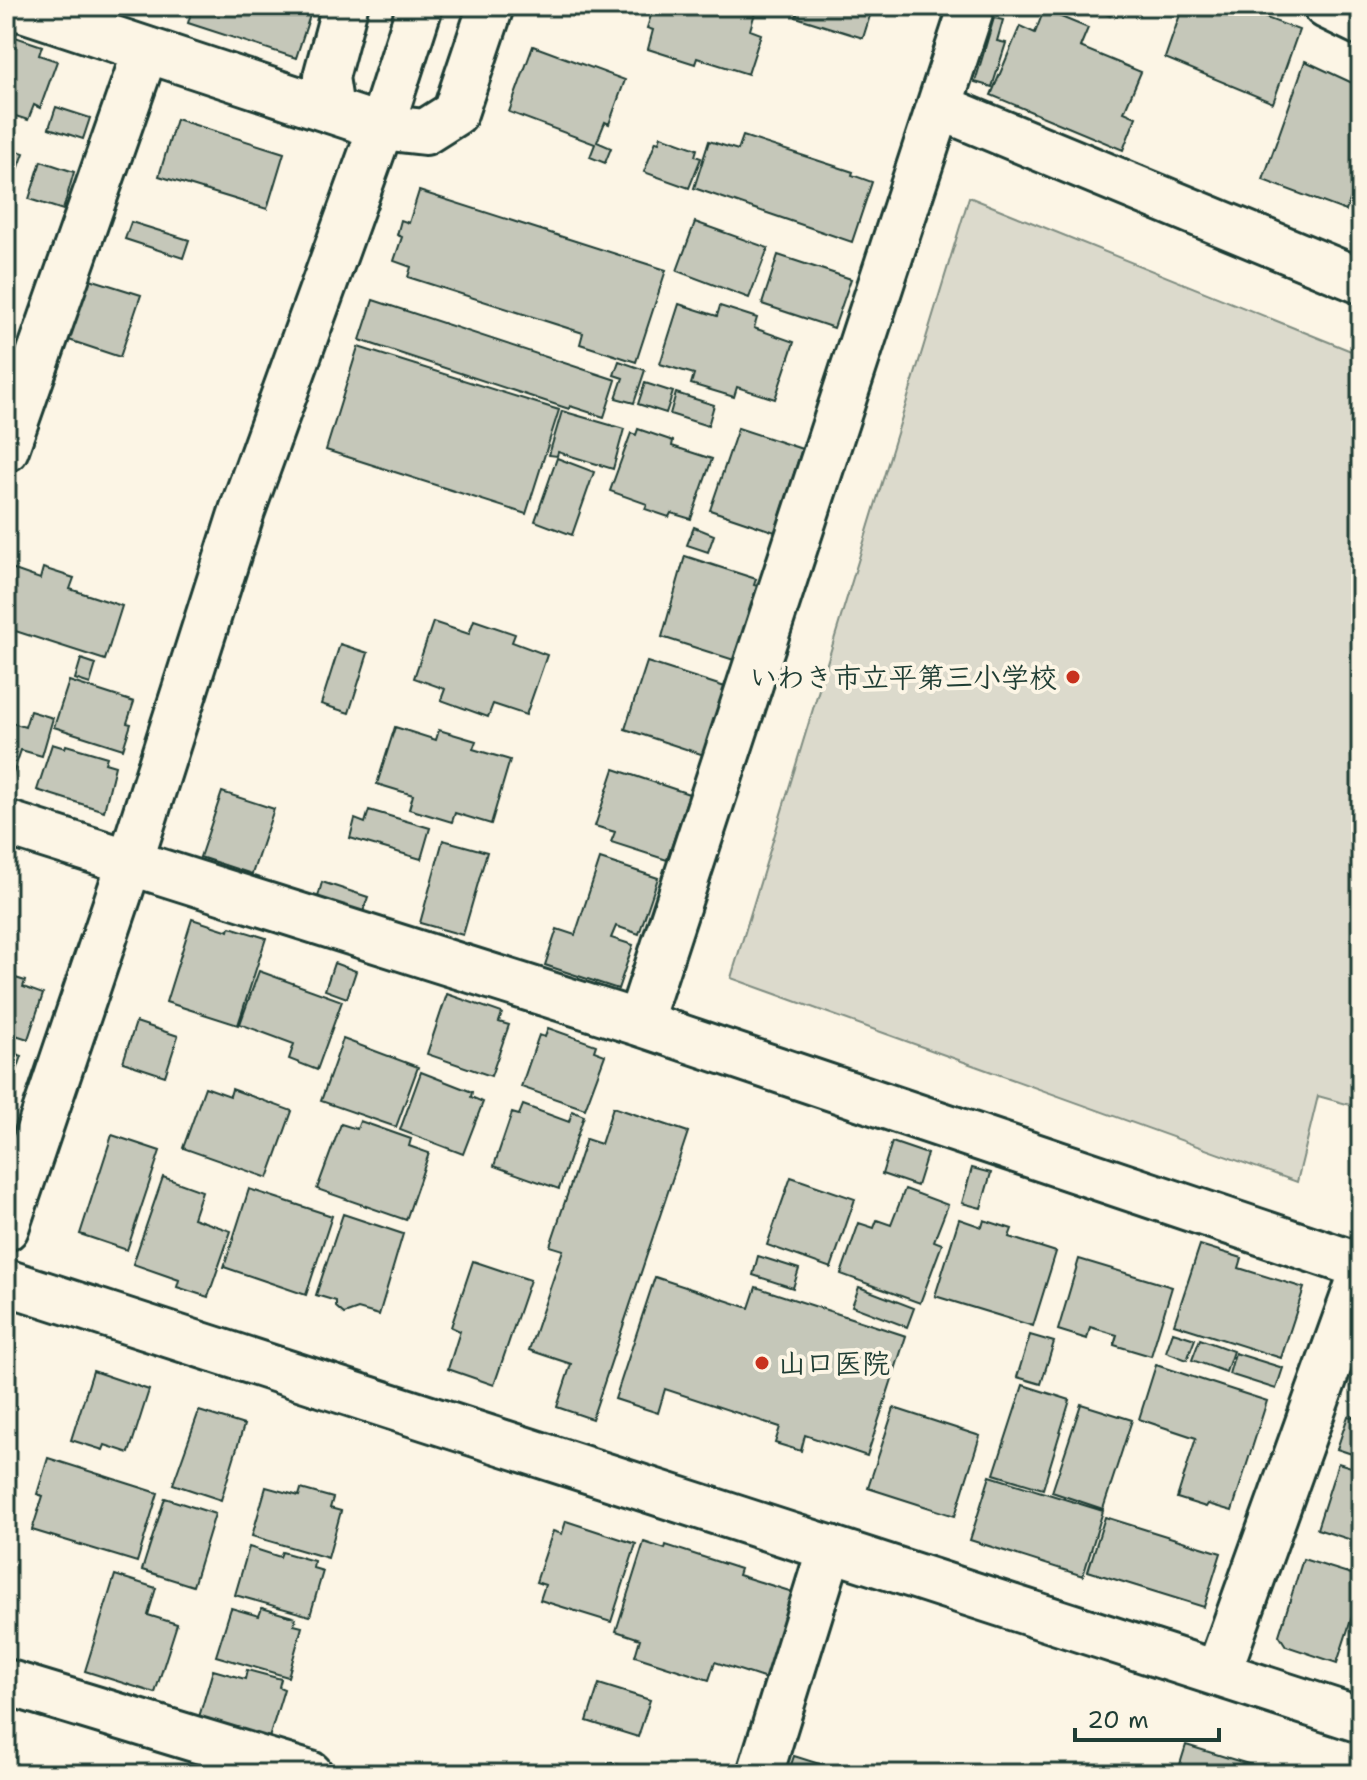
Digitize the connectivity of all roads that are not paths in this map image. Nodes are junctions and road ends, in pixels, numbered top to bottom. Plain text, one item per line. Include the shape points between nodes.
1 (14, 6) edge
2 (345, 6) edge
3 (420, 6) edge
4 (491, 6) edge
5 (972, 6) edge
6 (1326, 6) edge
7 (1361, 23) edge
8 (146, 50) junction
9 (940, 107) junction
10 (331, 110) junction
11 (381, 127) junction
12 (1361, 281) edge
13 (10, 427) edge
14 (6, 823) edge
15 (130, 862) junction
16 (639, 1023) junction
17 (6, 1228) edge
18 (1361, 1266) edge
19 (1361, 1276) edge
20 (6, 1282) edge
21 (830, 1548) junction
22 (1218, 1673) junction
23 (6, 1682) edge
24 (1361, 1720) edge
25 (246, 1765) edge
26 (310, 1774) edge
27 (760, 1774) edge

1 - 8 street
2 - 10 street via 326,77
3 - 11 street
4 - 11 street via 455,113 425,132
5 - 9 street
6 - 7 street
8 - 10 street
8 - 13 street
9 - 12 street
9 - 16 street
10 - 11 street
11 - 15 street via 242,511
14 - 15 street
15 - 16 street
15 - 17 street
16 - 18 street
19 - 22 street
20 - 21 street
21 - 22 street
21 - 27 street
22 - 24 street
23 - 25 street
25 - 26 street

